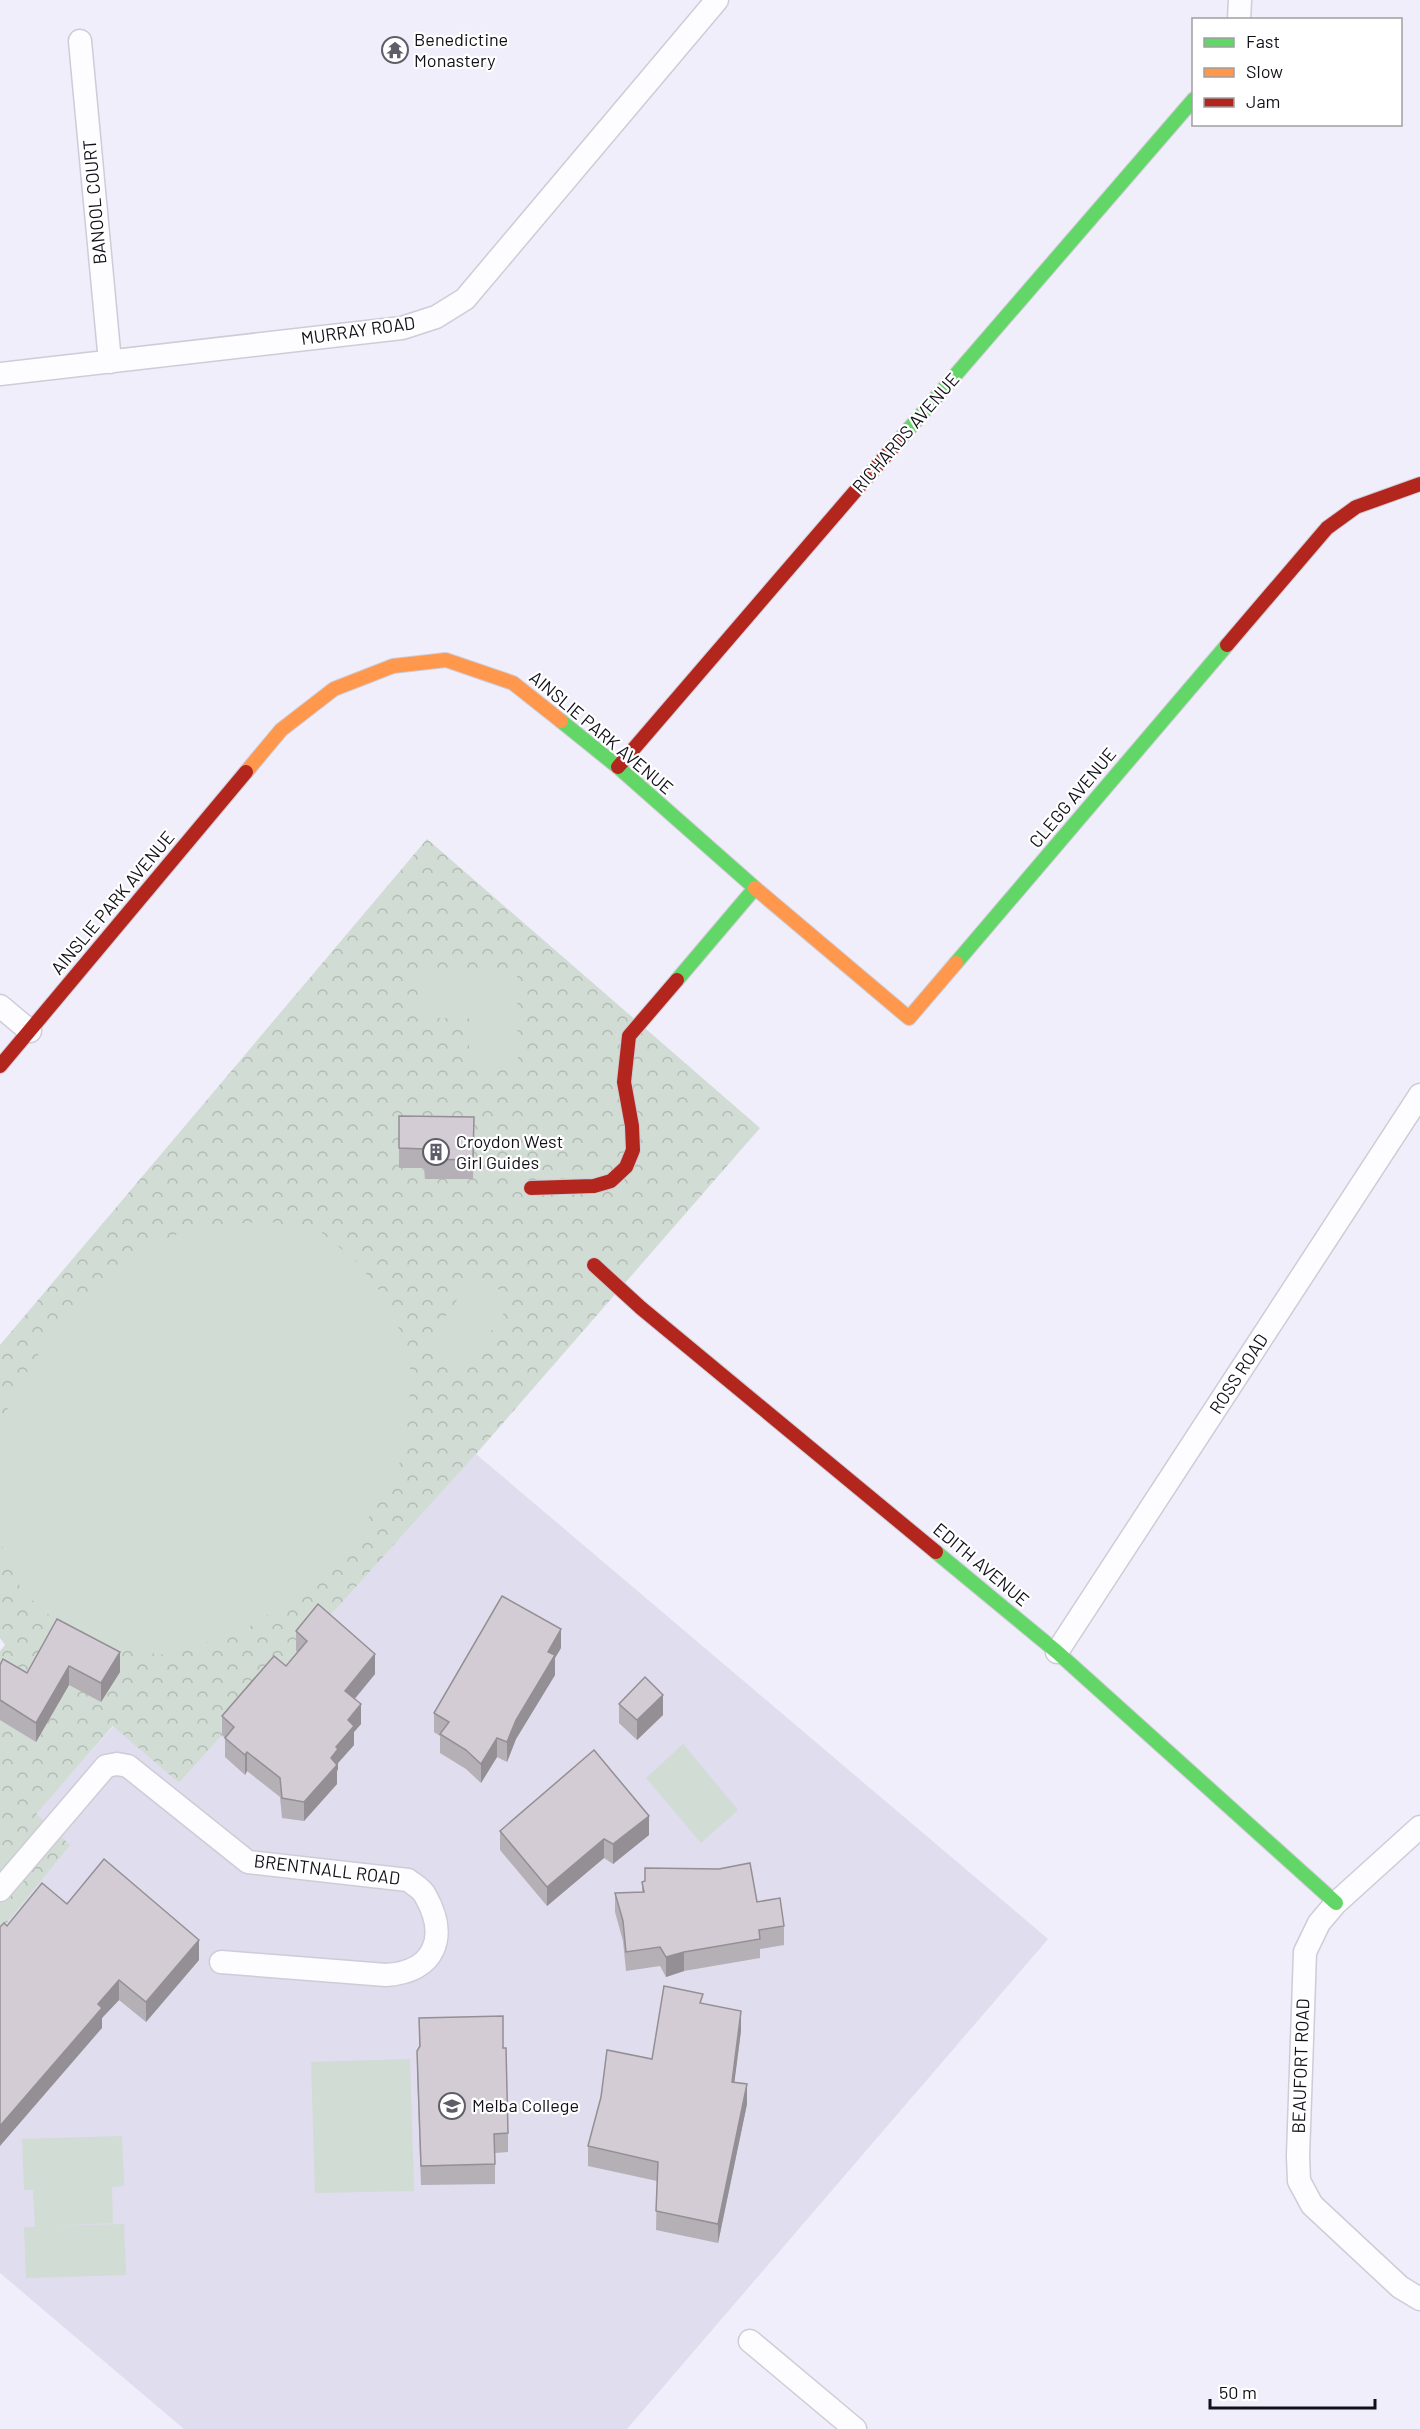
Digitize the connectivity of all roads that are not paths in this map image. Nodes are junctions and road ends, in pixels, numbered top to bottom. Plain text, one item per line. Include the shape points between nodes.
1 (717, 0) edge
2 (1240, 0) edge
3 (1239, 18) edge
4 (80, 41) dead end
5 (1192, 101) edge
6 (110, 362) junction
7 (0, 374) edge
8 (1420, 484) edge
9 (618, 767) junction
10 (755, 888) junction
11 (0, 1006) edge
12 (30, 1031) junction
13 (0, 1066) edge
14 (1420, 1095) edge
15 (531, 1188) dead end
16 (594, 1264) dead end
17 (1057, 1652) junction
18 (1420, 1827) edge
19 (0, 1890) edge
20 (1336, 1903) junction
21 (221, 1962) dead end
22 (1420, 2299) edge
23 (750, 2341) dead end
24 (855, 2429) edge

1 - 6 street, MURRAY ROAD via 465,299 436,317 402,328
2 - 3 street
4 - 6 street, BANOOL COURT
5 - 9 street, RICHARDS AVENUE
6 - 7 street, MURRAY ROAD
8 - 10 street, CLEGG AVENUE via 1356,507 1327,528 909,1018
9 - 10 street, AINSLIE PARK AVENUE
9 - 12 street, AINSLIE PARK AVENUE via 513,683 447,660 393,666 334,689 281,730
10 - 15 street via 629,1036 624,1082 633,1150 626,1167 611,1181 594,1186
11 - 12 street
12 - 13 street, AINSLIE PARK AVENUE
14 - 17 street, ROSS ROAD
16 - 17 street, EDITH AVENUE via 641,1308
17 - 20 street, EDITH AVENUE
18 - 20 street, BEAUFORT ROAD
19 - 21 street, BRENTNALL ROAD via 106,1766 117,1764 128,1766 248,1862 408,1880 425,1894 435,1922 434,1950 421,1966 404,1974
20 - 22 street, BEAUFORT ROAD via 1319,1923 1305,1952 1299,2181 1312,2205 1400,2287
23 - 24 street

